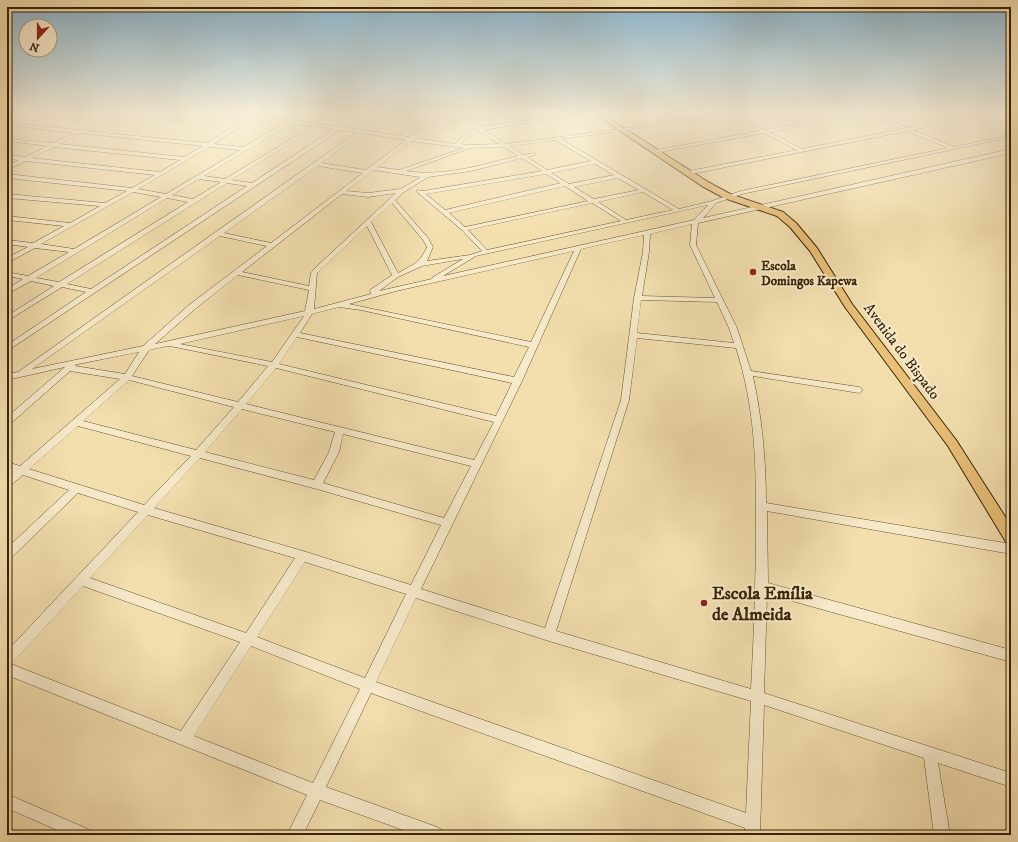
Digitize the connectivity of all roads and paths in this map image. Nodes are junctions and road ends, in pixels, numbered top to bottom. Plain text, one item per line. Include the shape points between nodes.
1 (41, 151) edge
2 (112, 151) edge
3 (197, 151) edge
4 (241, 151) edge
5 (274, 151) edge
6 (303, 151) edge
7 (334, 151) edge
8 (394, 151) edge
9 (515, 151) edge
10 (577, 151) edge
11 (654, 151) edge
12 (795, 151) edge
13 (937, 151) edge
14 (1010, 151) edge
15 (456, 152) edge
16 (533, 154) dead end
17 (7, 157) edge
18 (523, 157) junction
19 (26, 159) junction
20 (184, 159) junction
21 (595, 162) junction
22 (317, 164) junction
23 (7, 168) edge
24 (370, 170) junction
25 (398, 172) junction
26 (546, 172) junction
27 (686, 173) junction
28 (161, 174) junction
29 (7, 176) edge
30 (426, 176) junction
31 (618, 176) junction
32 (199, 177) junction
33 (225, 181) junction
34 (252, 185) junction
35 (567, 185) junction
36 (405, 189) junction
37 (132, 190) junction
38 (642, 191) junction
39 (341, 192) junction
40 (422, 193) junction
41 (7, 196) edge
42 (166, 196) junction
43 (727, 196) junction
44 (392, 200) junction
45 (193, 201) junction
46 (592, 201) junction
47 (714, 202) junction
48 (106, 205) junction
49 (762, 208) junction
50 (678, 211) junction
51 (444, 212) junction
52 (7, 218) edge
53 (624, 221) junction
54 (368, 222) junction
55 (695, 223) junction
56 (71, 225) junction
57 (464, 229) junction
58 (647, 233) junction
59 (219, 234) junction
60 (7, 242) edge
61 (36, 245) junction
62 (272, 245) junction
63 (578, 248) junction
64 (76, 251) junction
65 (486, 252) junction
66 (474, 255) junction
67 (7, 261) edge
68 (420, 264) junction
69 (237, 272) junction
70 (7, 274) edge
71 (396, 276) junction
72 (30, 278) junction
73 (427, 283) junction
74 (60, 284) junction
75 (313, 289) junction
76 (92, 291) junction
77 (7, 292) edge
78 (369, 296) junction
79 (638, 298) junction
80 (719, 300) junction
81 (336, 305) junction
82 (308, 312) junction
83 (7, 319) edge
84 (296, 334) junction
85 (632, 335) junction
86 (168, 344) junction
87 (533, 345) junction
88 (739, 346) junction
89 (146, 348) junction
90 (7, 350) edge
91 (78, 360) junction
92 (274, 365) junction
93 (69, 368) junction
94 (748, 373) junction
95 (18, 375) junction
96 (127, 377) junction
97 (7, 378) edge
98 (518, 381) junction
99 (859, 390) dead end
100 (240, 405) junction
101 (500, 420) junction
102 (7, 422) edge
103 (76, 422) junction
104 (340, 430) junction
105 (199, 453) junction
106 (477, 464) junction
107 (7, 466) edge
108 (22, 470) junction
109 (7, 483) edge
110 (317, 485) junction
111 (77, 488) junction
112 (761, 506) junction
113 (145, 510) junction
114 (447, 523) junction
115 (1011, 538) edge
116 (1011, 549) edge
117 (7, 555) edge
118 (303, 556) junction
119 (80, 580) junction
120 (762, 588) junction
121 (414, 593) junction
122 (549, 635) junction
123 (250, 640) junction
124 (1011, 656) edge
125 (7, 660) edge
126 (7, 669) edge
127 (367, 685) junction
128 (758, 697) junction
129 (184, 739) junction
130 (930, 754) junction
131 (1011, 780) edge
132 (316, 791) junction
133 (7, 801) edge
134 (752, 829) edge
135 (85, 835) edge
136 (295, 835) edge
137 (437, 835) edge
138 (942, 835) edge

1 - 19 street
2 - 20 street
3 - 20 street
4 - 32 street
5 - 33 street
6 - 34 street
7 - 22 street
8 - 24 street
9 - 18 street
10 - 21 street
11 - 27 main road, Avenida do Bispado
12 - 27 street
13 - 43 street
14 - 49 street
15 - 25 street
16 - 18 street
17 - 19 street
18 - 26 street
18 - 30 street
19 - 23 street
19 - 28 street
20 - 28 street
21 - 26 street
21 - 31 street
22 - 24 street
22 - 59 street
24 - 25 street
24 - 39 street
25 - 30 street
26 - 35 street
26 - 40 street
27 - 43 main road, Avenida do Bispado
28 - 37 street
29 - 37 street
30 - 36 street
31 - 35 street
31 - 38 street
32 - 33 street
32 - 42 street
33 - 34 street
33 - 45 street
34 - 76 street
35 - 46 street
35 - 51 street
36 - 39 street via 368,195
36 - 40 street
36 - 44 street
37 - 42 street
37 - 48 street
38 - 46 street
38 - 50 street
39 - 62 street
40 - 51 street
41 - 48 street
42 - 45 street
42 - 64 street
43 - 47 street
43 - 49 main road, Avenida do Bispado
44 - 54 street
44 - 68 street via 430,247
45 - 74 street
46 - 53 street
46 - 57 street
47 - 50 street
47 - 55 street
48 - 56 street
49 - 55 street
49 - 115 main road, Avenida do Bispado via 780,214 814,250 848,305 952,444
50 - 53 street
51 - 57 street
52 - 56 street
53 - 65 street
54 - 71 street
54 - 75 street via 317,269 314,273
55 - 58 street
55 - 80 street via 693,245
56 - 61 street
57 - 65 street
58 - 63 street
58 - 79 street
59 - 62 street
59 - 95 street
60 - 61 street
61 - 64 street
61 - 67 street
62 - 69 street
63 - 73 street
63 - 87 street
64 - 72 street
65 - 66 street
66 - 68 street
66 - 73 street
68 - 71 street
69 - 75 street
69 - 89 street
70 - 72 street
71 - 78 street
72 - 74 street
72 - 77 street
73 - 78 street
74 - 76 street
74 - 83 street
75 - 82 street
76 - 90 street
78 - 81 street
79 - 80 street
79 - 85 street
80 - 88 street
81 - 82 street
81 - 87 street via 361,308
82 - 84 street
82 - 86 street
84 - 92 street
84 - 98 street
85 - 88 street
85 - 122 street via 625,400
86 - 89 street
86 - 92 street
87 - 98 street
88 - 94 street
89 - 91 street
89 - 96 street
91 - 93 street
91 - 95 street
92 - 100 street
92 - 101 street
93 - 96 street
93 - 102 street
94 - 99 street
94 - 112 street via 756,411 761,463
95 - 97 street
96 - 100 street
96 - 103 street
98 - 101 street
100 - 104 street
100 - 105 street
101 - 106 street
103 - 105 street
103 - 108 street
104 - 106 street
104 - 110 street via 334,452
105 - 110 street
105 - 113 street
106 - 114 street
107 - 108 street
108 - 109 street
108 - 111 street
110 - 114 street
111 - 113 street
111 - 117 street
112 - 116 street
112 - 120 street
113 - 118 street
113 - 119 street
114 - 121 street
118 - 121 street
118 - 123 street
119 - 123 street
119 - 125 street
120 - 124 street
120 - 128 street
121 - 122 street
121 - 127 street
122 - 128 street
123 - 127 street
123 - 129 street
126 - 129 street
127 - 132 street
127 - 134 street
128 - 130 street
128 - 134 street
129 - 132 street
130 - 131 street
130 - 138 street
132 - 136 street
132 - 137 street
133 - 135 street

